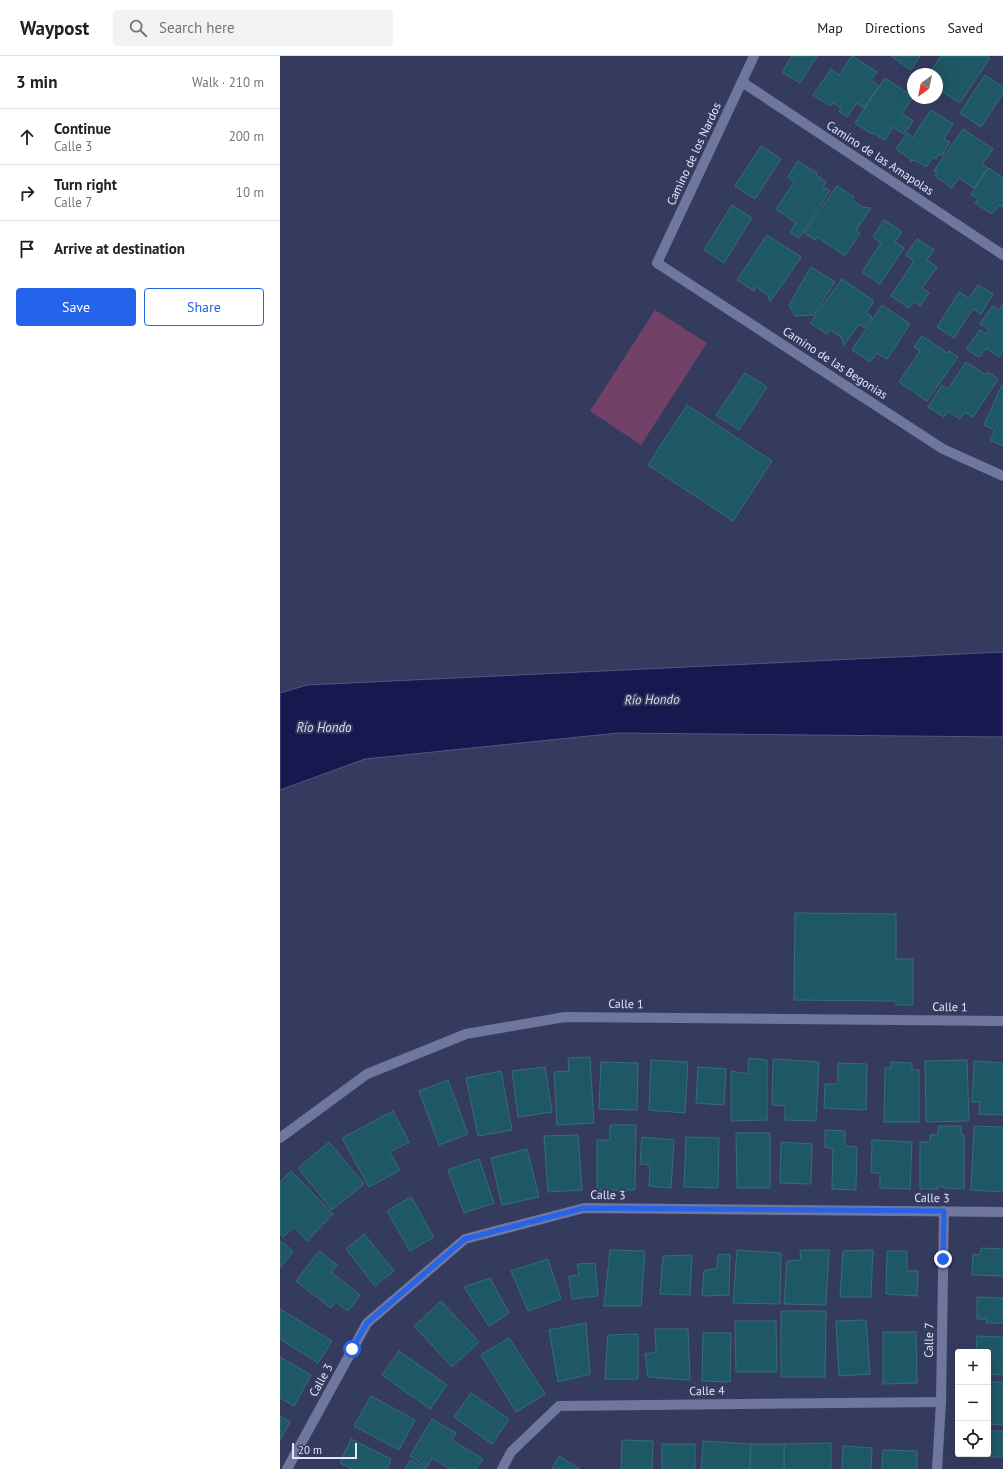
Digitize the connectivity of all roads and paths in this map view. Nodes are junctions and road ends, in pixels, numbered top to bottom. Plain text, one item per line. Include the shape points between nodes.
1 (754, 56) edge
2 (742, 82) junction
3 (1003, 255) edge
4 (657, 263) joint
5 (1003, 476) edge
6 (1003, 1021) edge
7 (280, 1138) edge
8 (944, 1211) junction
9 (1003, 1212) edge
10 (941, 1402) junction
11 (287, 1469) edge
12 (502, 1469) edge
13 (937, 1469) edge

1 - 2 street, Camino de los Nardos
2 - 3 street, Camino de las Amapolas
2 - 4 street, Camino de los Nardos
4 - 5 street, Camino de las Begonias via 943,449
6 - 7 street, Calle 1 via 565,1017 466,1034 367,1074
8 - 9 street, Calle 3
8 - 10 street, Calle 7
8 - 11 street, Calle 3 via 584,1208 465,1239 367,1323
10 - 12 street, Calle 4 via 559,1406 511,1452
10 - 13 street, Calle 7

